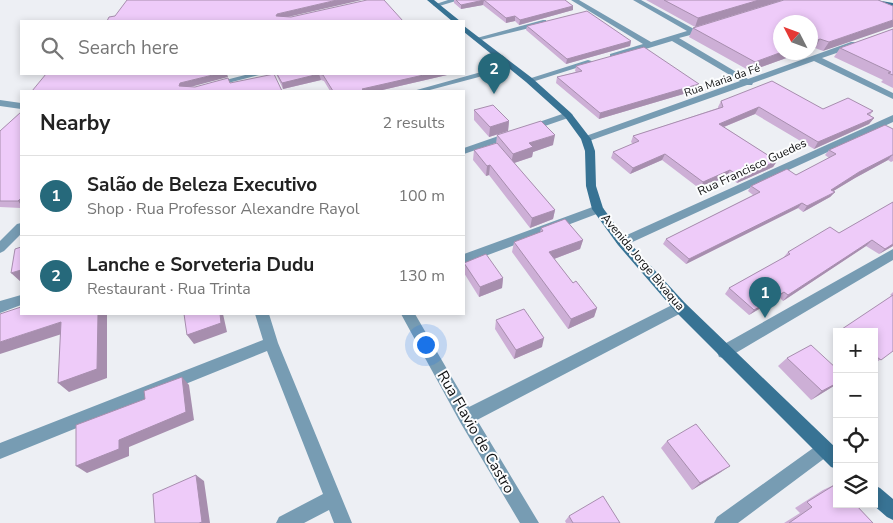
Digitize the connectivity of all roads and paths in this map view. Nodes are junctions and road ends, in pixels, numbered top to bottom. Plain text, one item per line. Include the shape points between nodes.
1 (456, 0) edge
2 (574, 0) edge
3 (636, 0) edge
4 (879, 0) edge
5 (433, 2) edge
6 (893, 5) edge
7 (591, 10) junction
8 (582, 12) edge
9 (455, 20) edge
10 (553, 20) edge
11 (712, 26) edge
12 (465, 29) edge
13 (693, 32) junction
14 (673, 38) junction
15 (478, 39) junction
16 (867, 39) edge
17 (650, 45) junction
18 (818, 57) edge
19 (818, 59) edge
20 (810, 60) edge
21 (510, 66) junction
22 (255, 75) edge
23 (529, 80) junction
24 (749, 83) junction
25 (191, 90) edge
26 (422, 90) edge
27 (893, 96) edge
28 (0, 103) edge
29 (20, 106) edge
30 (568, 115) junction
31 (893, 118) edge
32 (586, 139) junction
33 (465, 151) edge
34 (598, 210) junction
35 (20, 228) edge
36 (622, 242) junction
37 (0, 248) edge
38 (893, 254) edge
39 (465, 259) edge
40 (20, 300) edge
41 (0, 307) edge
42 (680, 307) junction
43 (262, 315) edge
44 (409, 315) edge
45 (271, 343) junction
46 (724, 352) junction
47 (466, 417) junction
48 (823, 449) junction
49 (0, 451) edge
50 (833, 458) edge
51 (334, 498) junction
52 (878, 498) edge
53 (893, 511) edge
54 (285, 523) edge
55 (343, 523) edge
56 (530, 523) edge
57 (723, 523) edge

1 - 5 street
2 - 7 street
3 - 13 street
4 - 6 street
5 - 9 street
7 - 8 street
7 - 17 street
10 - 15 street
11 - 13 street
12 - 15 street, Avenida Jorge Bivaqua
13 - 14 street
14 - 17 street
14 - 24 street
15 - 21 street, Avenida Jorge Bivaqua
16 - 18 street, Rua Maria da Fé
17 - 23 street
19 - 27 street
20 - 24 street, Rua Maria da Fé
21 - 23 street, Avenida Jorge Bivaqua
21 - 26 street
22 - 25 street
23 - 30 street, Avenida Jorge Bivaqua
24 - 32 street, Rua Maria da Fé
28 - 29 street
30 - 32 street, Avenida Jorge Bivaqua
30 - 33 street
31 - 36 street, Rua Francisco Guedes
32 - 34 street, Avenida Jorge Bivaqua via 590,151 591,186
34 - 36 street, Avenida Jorge Bivaqua
34 - 39 street
35 - 37 street
36 - 42 street, Avenida Jorge Bivaqua
38 - 46 street
40 - 41 street
42 - 46 street, Avenida Jorge Bivaqua
42 - 47 street
43 - 45 street
44 - 47 street, Rua Flavio de Castro
45 - 49 street
45 - 51 street
46 - 48 street, Avenida Jorge Bivaqua
47 - 56 street, Rua Flavio de Castro
48 - 50 street, Avenida Jorge Bivaqua
48 - 57 street
51 - 54 street
51 - 55 street
52 - 53 street

